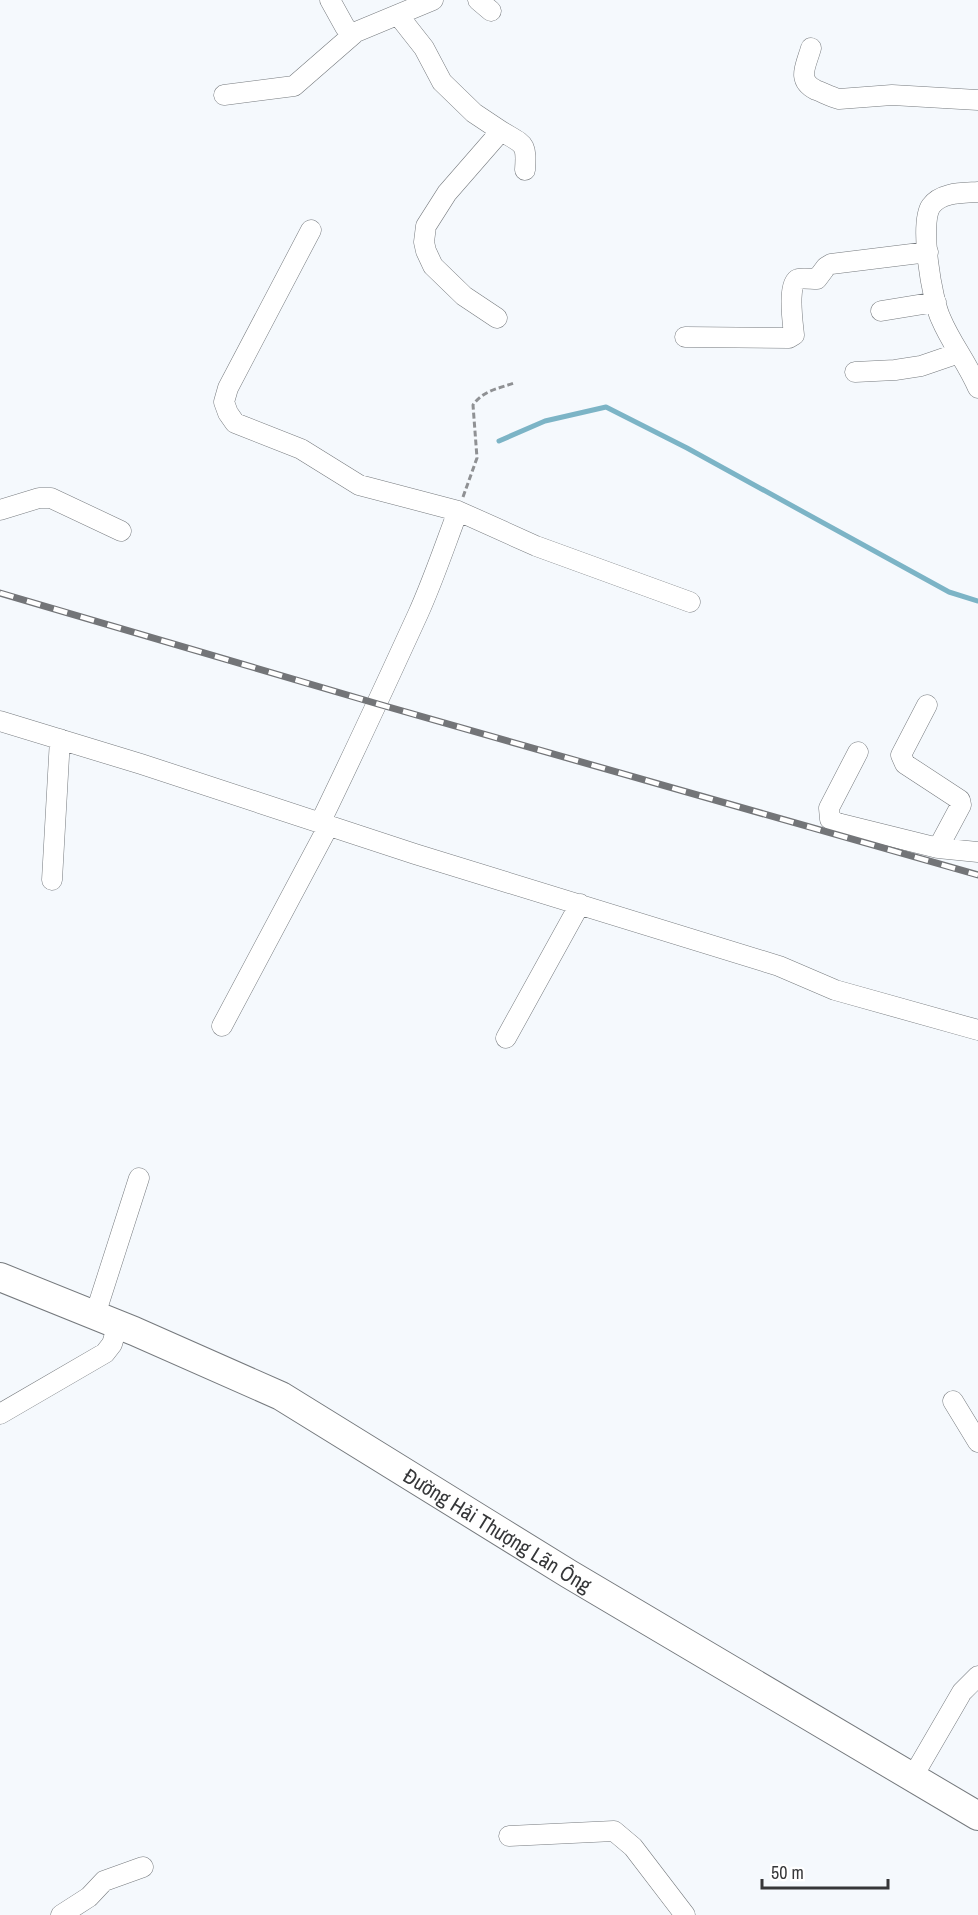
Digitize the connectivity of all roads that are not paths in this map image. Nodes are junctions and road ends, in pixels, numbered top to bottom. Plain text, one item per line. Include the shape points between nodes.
1 (330, 0) edge
2 (433, 0) edge
3 (398, 15) junction
4 (356, 32) junction
5 (811, 48) dead end
6 (224, 95) dead end
7 (978, 100) edge
8 (501, 131) junction
9 (525, 170) dead end
10 (978, 192) edge
11 (311, 230) dead end
12 (928, 252) junction
13 (936, 302) junction
14 (881, 311) dead end
15 (497, 318) dead end
16 (685, 337) dead end
17 (958, 352) junction
18 (855, 372) dead end
19 (978, 388) edge
20 (0, 510) edge
21 (458, 511) junction
22 (121, 531) dead end
23 (690, 602) dead end
24 (927, 705) dead end
25 (0, 721) edge
26 (60, 739) junction
27 (858, 752) dead end
28 (325, 824) junction
29 (938, 848) junction
30 (978, 852) edge
31 (52, 880) dead end
32 (580, 904) junction
33 (222, 1026) dead end
34 (978, 1030) edge
35 (506, 1038) dead end
36 (139, 1178) dead end
37 (0, 1277) edge
38 (106, 1320) junction
39 (953, 1401) dead end
40 (0, 1414) edge
41 (978, 1442) edge
42 (978, 1677) edge
43 (912, 1778) junction
44 (978, 1816) edge
45 (510, 1836) dead end
46 (143, 1867) dead end
47 (62, 1915) edge
48 (685, 1915) edge

1 - 4 street via 345,27
2 - 3 street
3 - 4 street
3 - 8 street via 424,48 442,82
4 - 6 street via 294,86
5 - 7 street via 804,75 807,86 832,97 892,95
8 - 9 street via 524,145
8 - 15 street via 447,193 426,226 424,242 434,266 464,296
10 - 12 street via 955,193 931,206 926,220
11 - 21 street via 228,388 224,402 228,413 235,423 301,449 358,485
12 - 13 street
12 - 16 street via 831,264 817,279 793,282 794,335 789,338
13 - 14 street
13 - 17 street
17 - 18 street via 921,366
17 - 19 street
20 - 22 street via 51,498
21 - 23 street via 536,546
21 - 28 street via 419,613
24 - 29 street via 902,755 905,764 960,800
25 - 26 street
26 - 28 street
26 - 31 street
27 - 29 street via 830,808 830,819
28 - 32 street
28 - 33 street
29 - 30 street
32 - 34 street via 779,966 835,990
32 - 35 street
36 - 38 street
37 - 38 street, Đường Hải Thượng Lãn Ông
38 - 40 street via 112,1344 105,1353
38 - 43 street, Đường Hải Thượng Lãn Ông via 280,1396
39 - 41 street
42 - 43 street via 962,1692
43 - 44 street, Đường Hải Thượng Lãn Ông
45 - 48 street via 614,1831 633,1847
46 - 47 street via 104,1881

